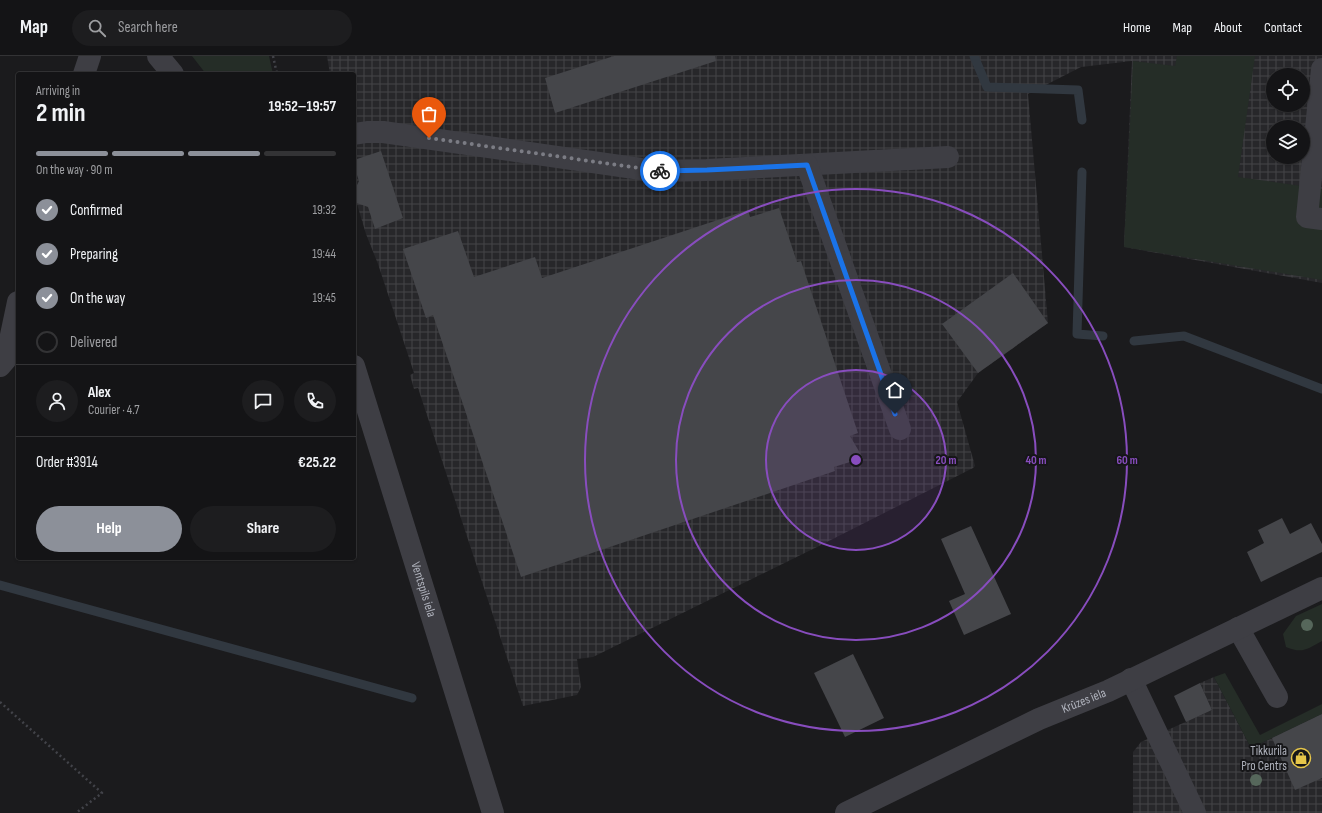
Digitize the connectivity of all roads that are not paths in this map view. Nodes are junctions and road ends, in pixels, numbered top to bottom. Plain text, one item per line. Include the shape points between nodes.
1 (90, 56) edge
2 (158, 56) edge
3 (1322, 69) edge
4 (85, 72) edge
5 (171, 72) edge
6 (356, 134) edge
7 (948, 157) dead end
8 (807, 165) junction
9 (1322, 219) edge
10 (16, 312) edge
11 (0, 366) edge
12 (356, 372) edge
13 (900, 429) dead end
14 (1322, 588) edge
15 (1238, 628) junction
16 (1131, 679) junction
17 (1277, 698) dead end
18 (493, 813) edge
19 (846, 813) edge
20 (1195, 813) edge

1 - 4 street
2 - 5 street
3 - 9 street via 1307,217
6 - 8 street via 383,132 654,171
7 - 8 street
8 - 13 street
10 - 11 street via 6,359
12 - 18 street, Ventspils iela
14 - 15 street, Krūzes iela
15 - 16 street, Krūzes iela
15 - 17 street
16 - 19 street, Krūzes iela via 1039,719
16 - 20 street

